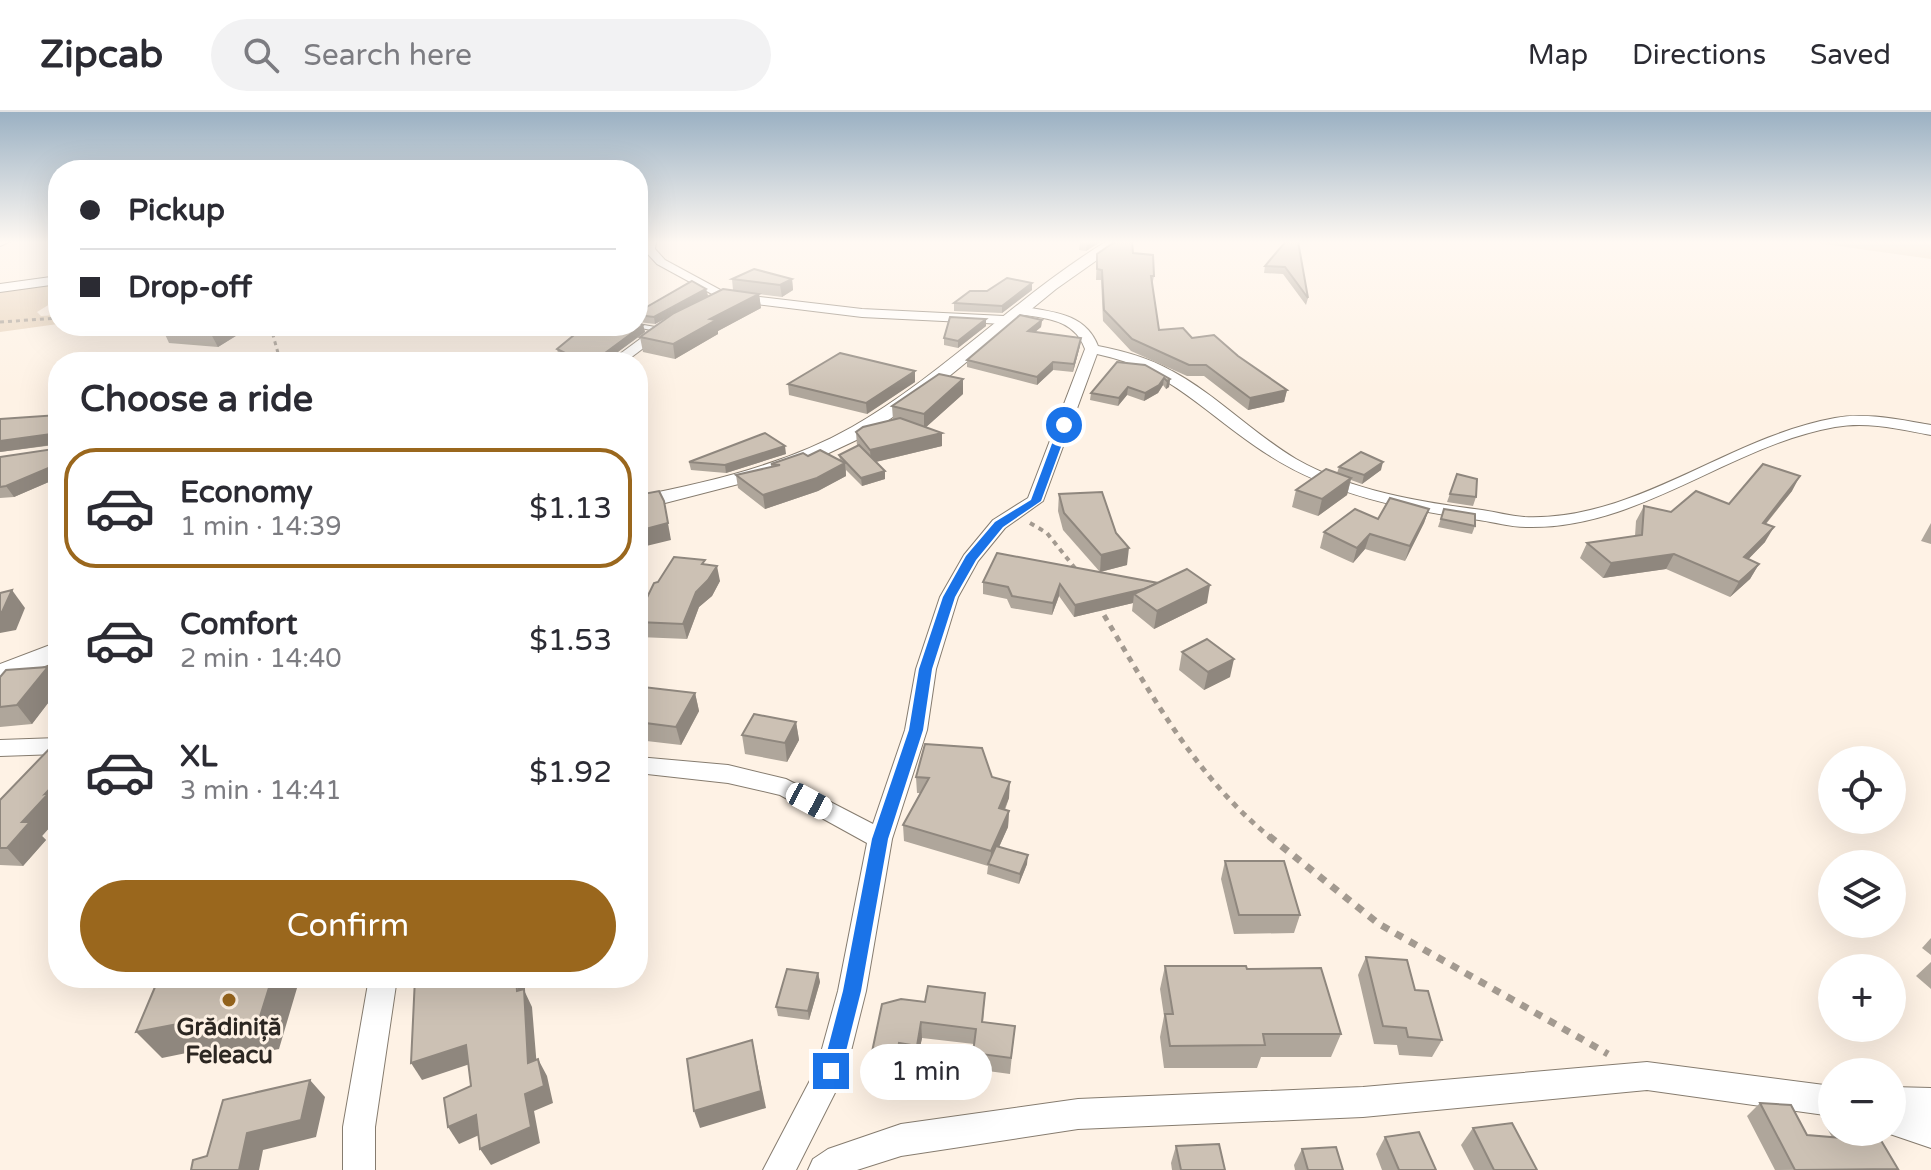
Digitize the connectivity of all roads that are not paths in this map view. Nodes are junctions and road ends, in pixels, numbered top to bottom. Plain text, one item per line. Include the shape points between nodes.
1 (704, 290) edge
2 (1046, 290) edge
3 (1012, 315) junction
4 (648, 326) edge
5 (666, 326) joint
6 (1092, 349) junction
7 (630, 352) edge
8 (1931, 430) edge
9 (648, 500) edge
10 (48, 655) edge
11 (0, 674) edge
12 (48, 746) edge
13 (0, 748) edge
14 (648, 766) edge
15 (880, 839) junction
16 (381, 988) edge
17 (1818, 1099) edge
18 (1906, 1102) edge
19 (1931, 1103) edge
20 (1906, 1124) edge
21 (1931, 1132) edge
22 (359, 1170) edge
23 (779, 1170) edge
24 (824, 1170) edge

1 - 3 street via 717,299 862,313
2 - 3 street
3 - 6 street via 1076,323 1090,338
3 - 9 street via 923,388 856,433 789,461
4 - 5 lane
5 - 7 street
6 - 8 street via 1143,361 1179,378 1270,450 1321,476 1387,499 1532,522 1594,513 1675,486 1785,434 1838,421
6 - 15 street via 1035,501 999,524 970,559 949,597 926,669 916,730
10 - 11 street
12 - 13 street
14 - 15 street via 728,774 786,788
15 - 23 street via 852,991 831,1071
16 - 22 street via 359,1127
17 - 24 street via 1647,1076 1363,1102 1078,1114 901,1140
18 - 19 street
20 - 21 street

